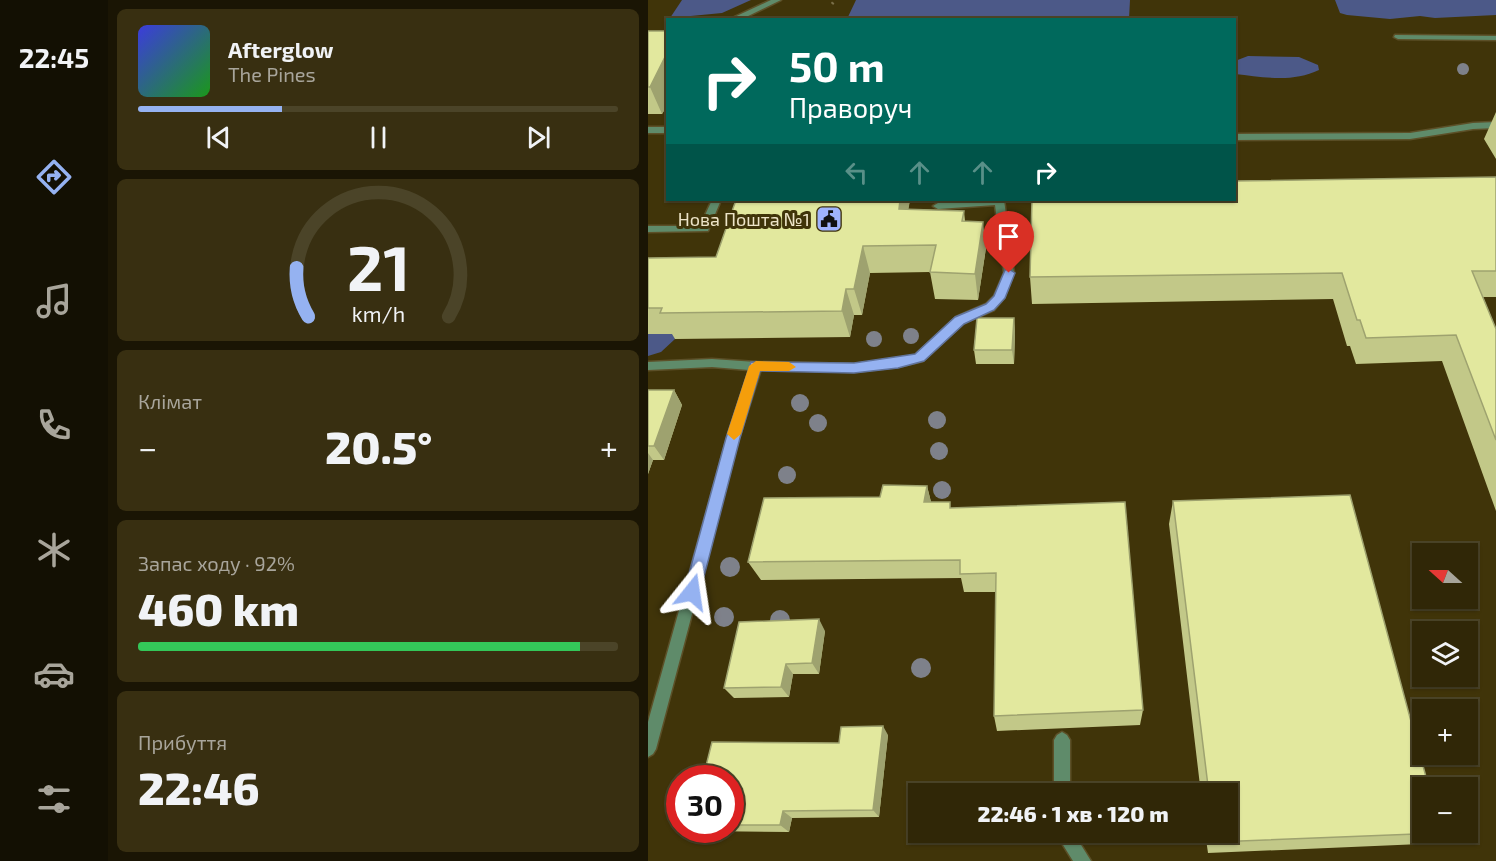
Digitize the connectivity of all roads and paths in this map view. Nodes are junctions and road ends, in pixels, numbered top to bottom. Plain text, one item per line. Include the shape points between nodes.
1 (777, 0) edge
2 (835, 0) edge
3 (832, 4) dead end
4 (736, 18) edge
5 (1398, 37) dead end
6 (1496, 38) edge
7 (1496, 125) edge
8 (648, 130) edge
9 (666, 130) edge
10 (1236, 137) edge
11 (716, 201) edge
12 (999, 201) edge
13 (938, 206) dead end
14 (648, 229) edge
15 (648, 366) edge
16 (756, 366) junction
17 (1062, 740) edge
18 (648, 750) edge
19 (1062, 783) edge
20 (1071, 843) edge
21 (1083, 861) edge

1 - 4 street
2 - 3 path
5 - 6 street
7 - 10 street via 1410,136
8 - 9 street
11 - 14 street via 704,229
12 - 13 street
12 - 16 street via 1009,273 999,298 990,307 960,320 919,358 854,368
15 - 16 street
16 - 18 street
17 - 19 street
20 - 21 street

